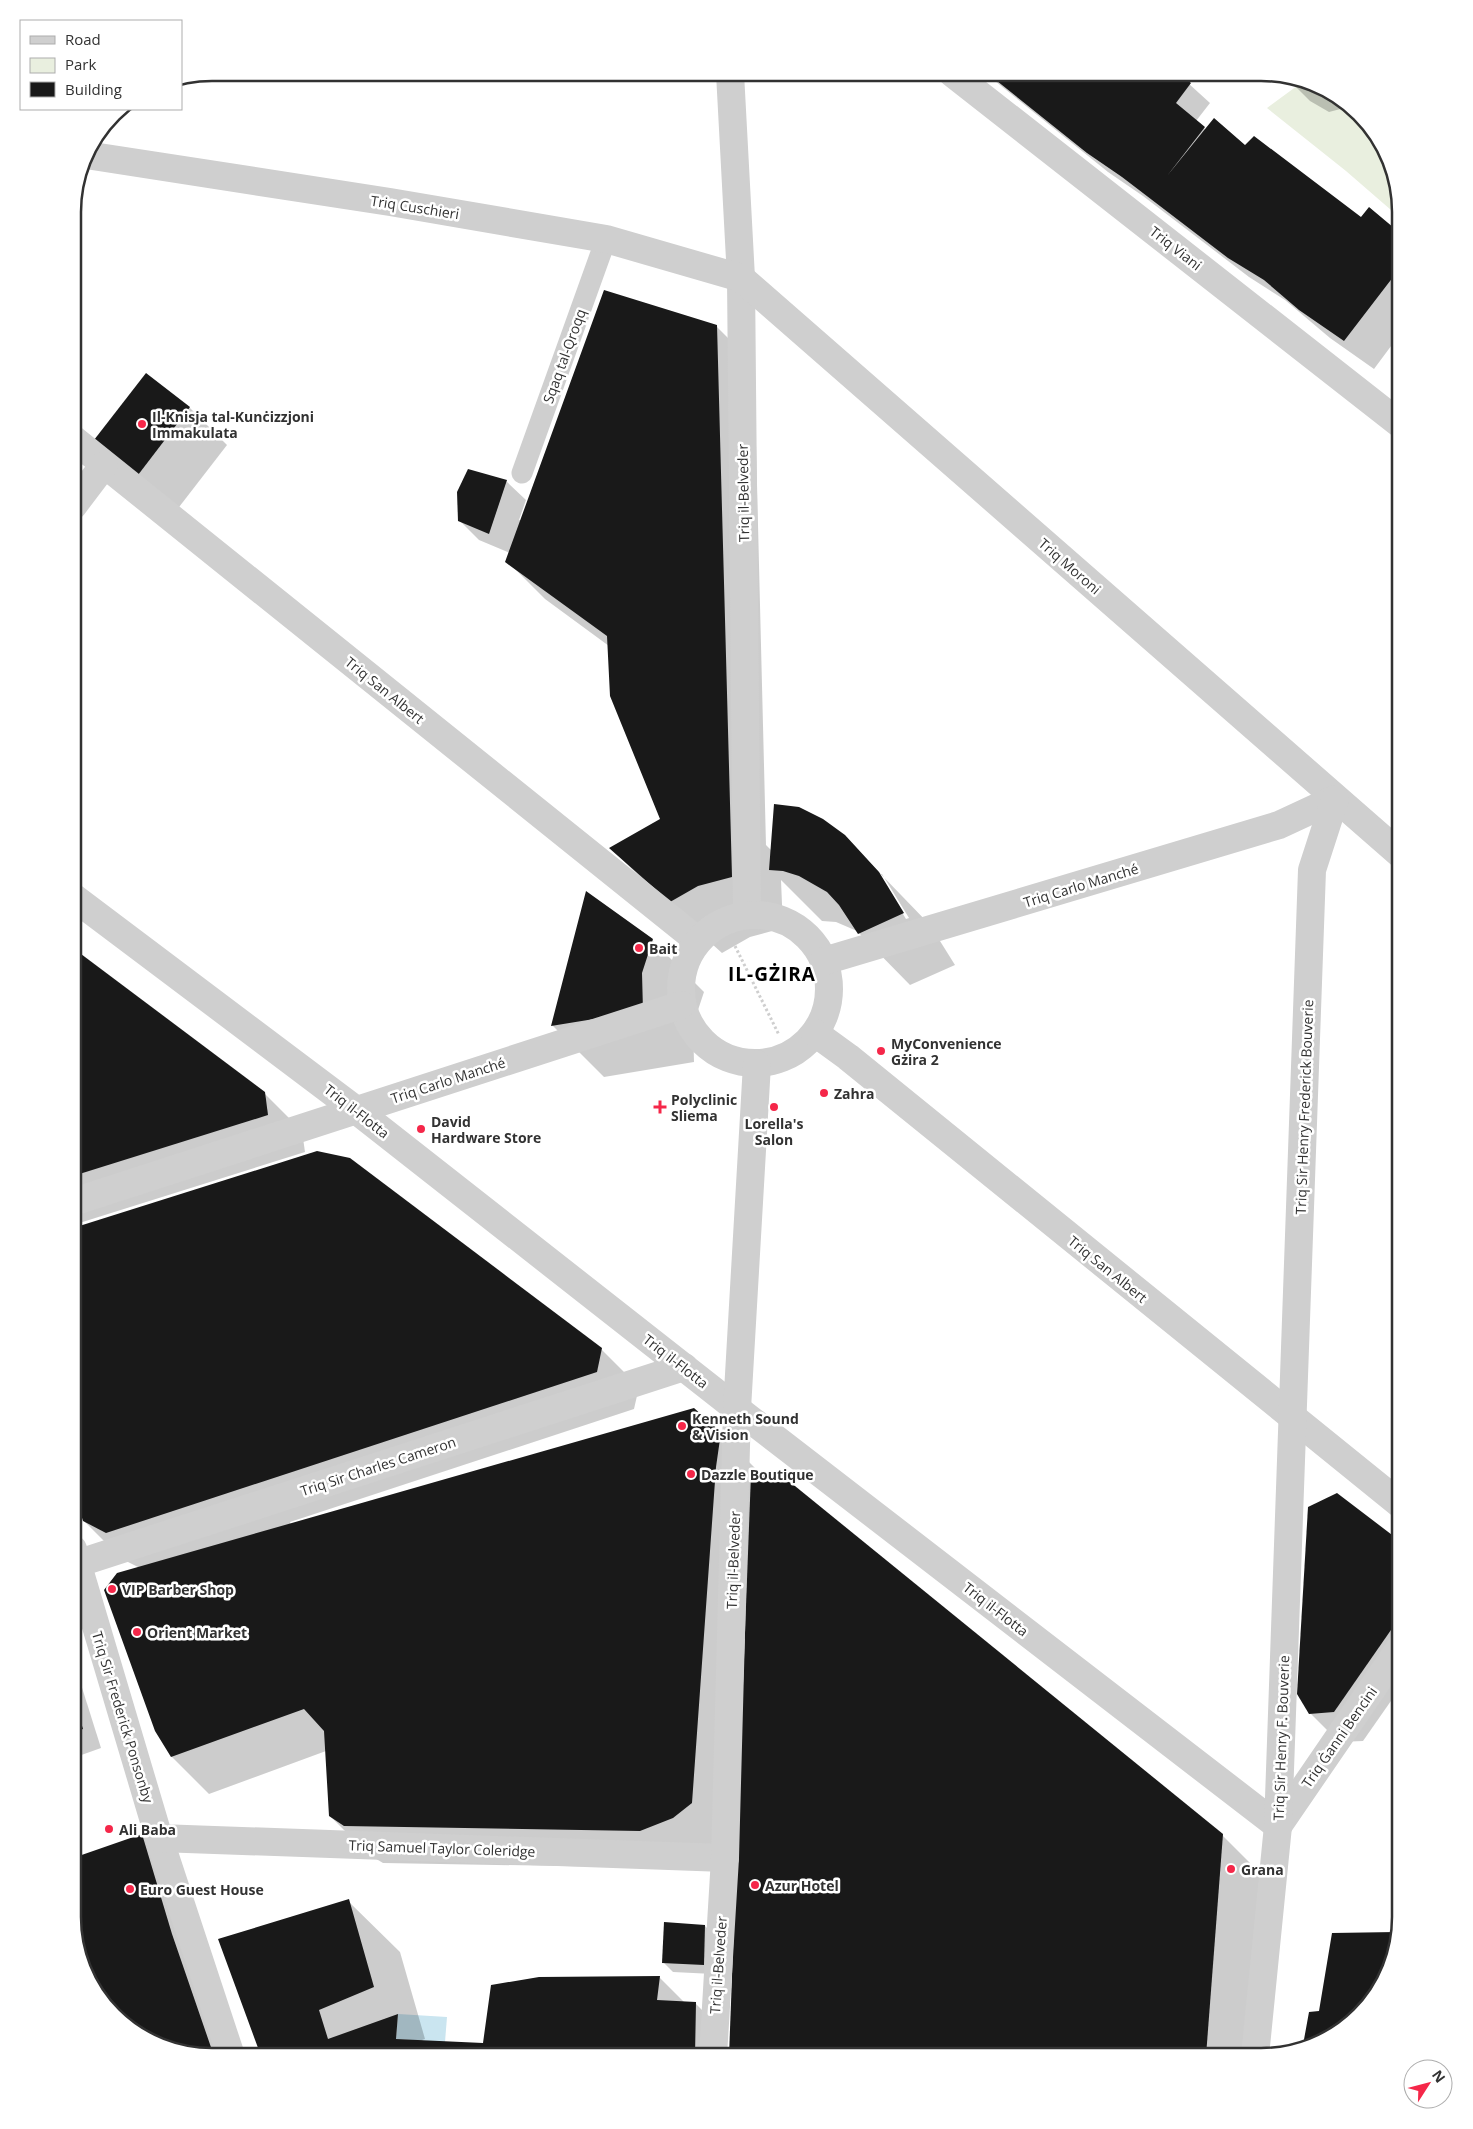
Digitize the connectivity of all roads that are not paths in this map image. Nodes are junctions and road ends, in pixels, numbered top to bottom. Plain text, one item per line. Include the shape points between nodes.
1 (730, 81) edge
2 (963, 82) edge
3 (94, 156) edge
4 (606, 239) junction
5 (741, 278) junction
6 (1392, 418) edge
7 (82, 446) edge
8 (104, 465) junction
9 (522, 473) dead end
10 (82, 494) edge
11 (1335, 799) junction
12 (1392, 847) edge
13 (82, 903) edge
14 (735, 918) junction
15 (698, 940) junction
16 (824, 961) junction
17 (682, 1005) junction
18 (815, 1033) junction
19 (757, 1064) junction
20 (356, 1110) junction
21 (81, 1199) edge
22 (684, 1367) junction
23 (737, 1409) junction
24 (1293, 1419) junction
25 (1392, 1498) edge
26 (81, 1558) edge
27 (81, 1584) edge
28 (1392, 1660) edge
29 (1278, 1826) junction
30 (159, 1838) junction
31 (725, 1858) junction
32 (228, 2047) edge
33 (714, 2047) edge
34 (1256, 2048) edge

1 - 5 street, Triq il-Belveder
2 - 6 street, Triq Viani
3 - 4 street, Triq Cuschieri
4 - 5 street, Triq Cuschieri
4 - 9 lane, Sqaq tal-Qroqq
5 - 11 street, Triq Moroni
5 - 14 street, Triq il-Belveder
7 - 8 street, Triq San Albert
8 - 10 street
8 - 15 street, Triq San Albert
11 - 12 street, Triq Moroni
11 - 16 street, Triq Carlo Manché via 1280,826
11 - 24 street, Triq Sir Henry Frederick Bouverie via 1312,870
13 - 20 street, Triq il-Flotta
14 - 15 street via 709,929
14 - 16 street via 771,916 794,924 812,940
15 - 17 street via 686,960 680,982
16 - 18 street via 830,986 827,1010
17 - 19 street via 692,1029 709,1048 732,1060
17 - 20 street, Triq Carlo Manché
18 - 19 street via 790,1056
18 - 24 street, Triq San Albert
19 - 23 street, Triq il-Belveder
20 - 21 street, Triq Carlo Manché
20 - 22 street, Triq il-Flotta
22 - 23 street, Triq il-Flotta
22 - 26 street, Triq Sir Charles Cameron
23 - 29 street, Triq il-Flotta
23 - 31 street, Triq il-Belveder
24 - 25 street, Triq San Albert
24 - 29 street, Triq Sir Henry F. Bouverie
27 - 30 street, Triq Sir Frederick Ponsonby
28 - 29 street, Triq Ġanni Bencini
29 - 34 street, Triq Sir Henry F. Bouverie
30 - 31 street, Triq Samuel Taylor Coleridge
30 - 32 street, Triq Sir Frederick Ponsonby
31 - 33 street, Triq il-Belveder

